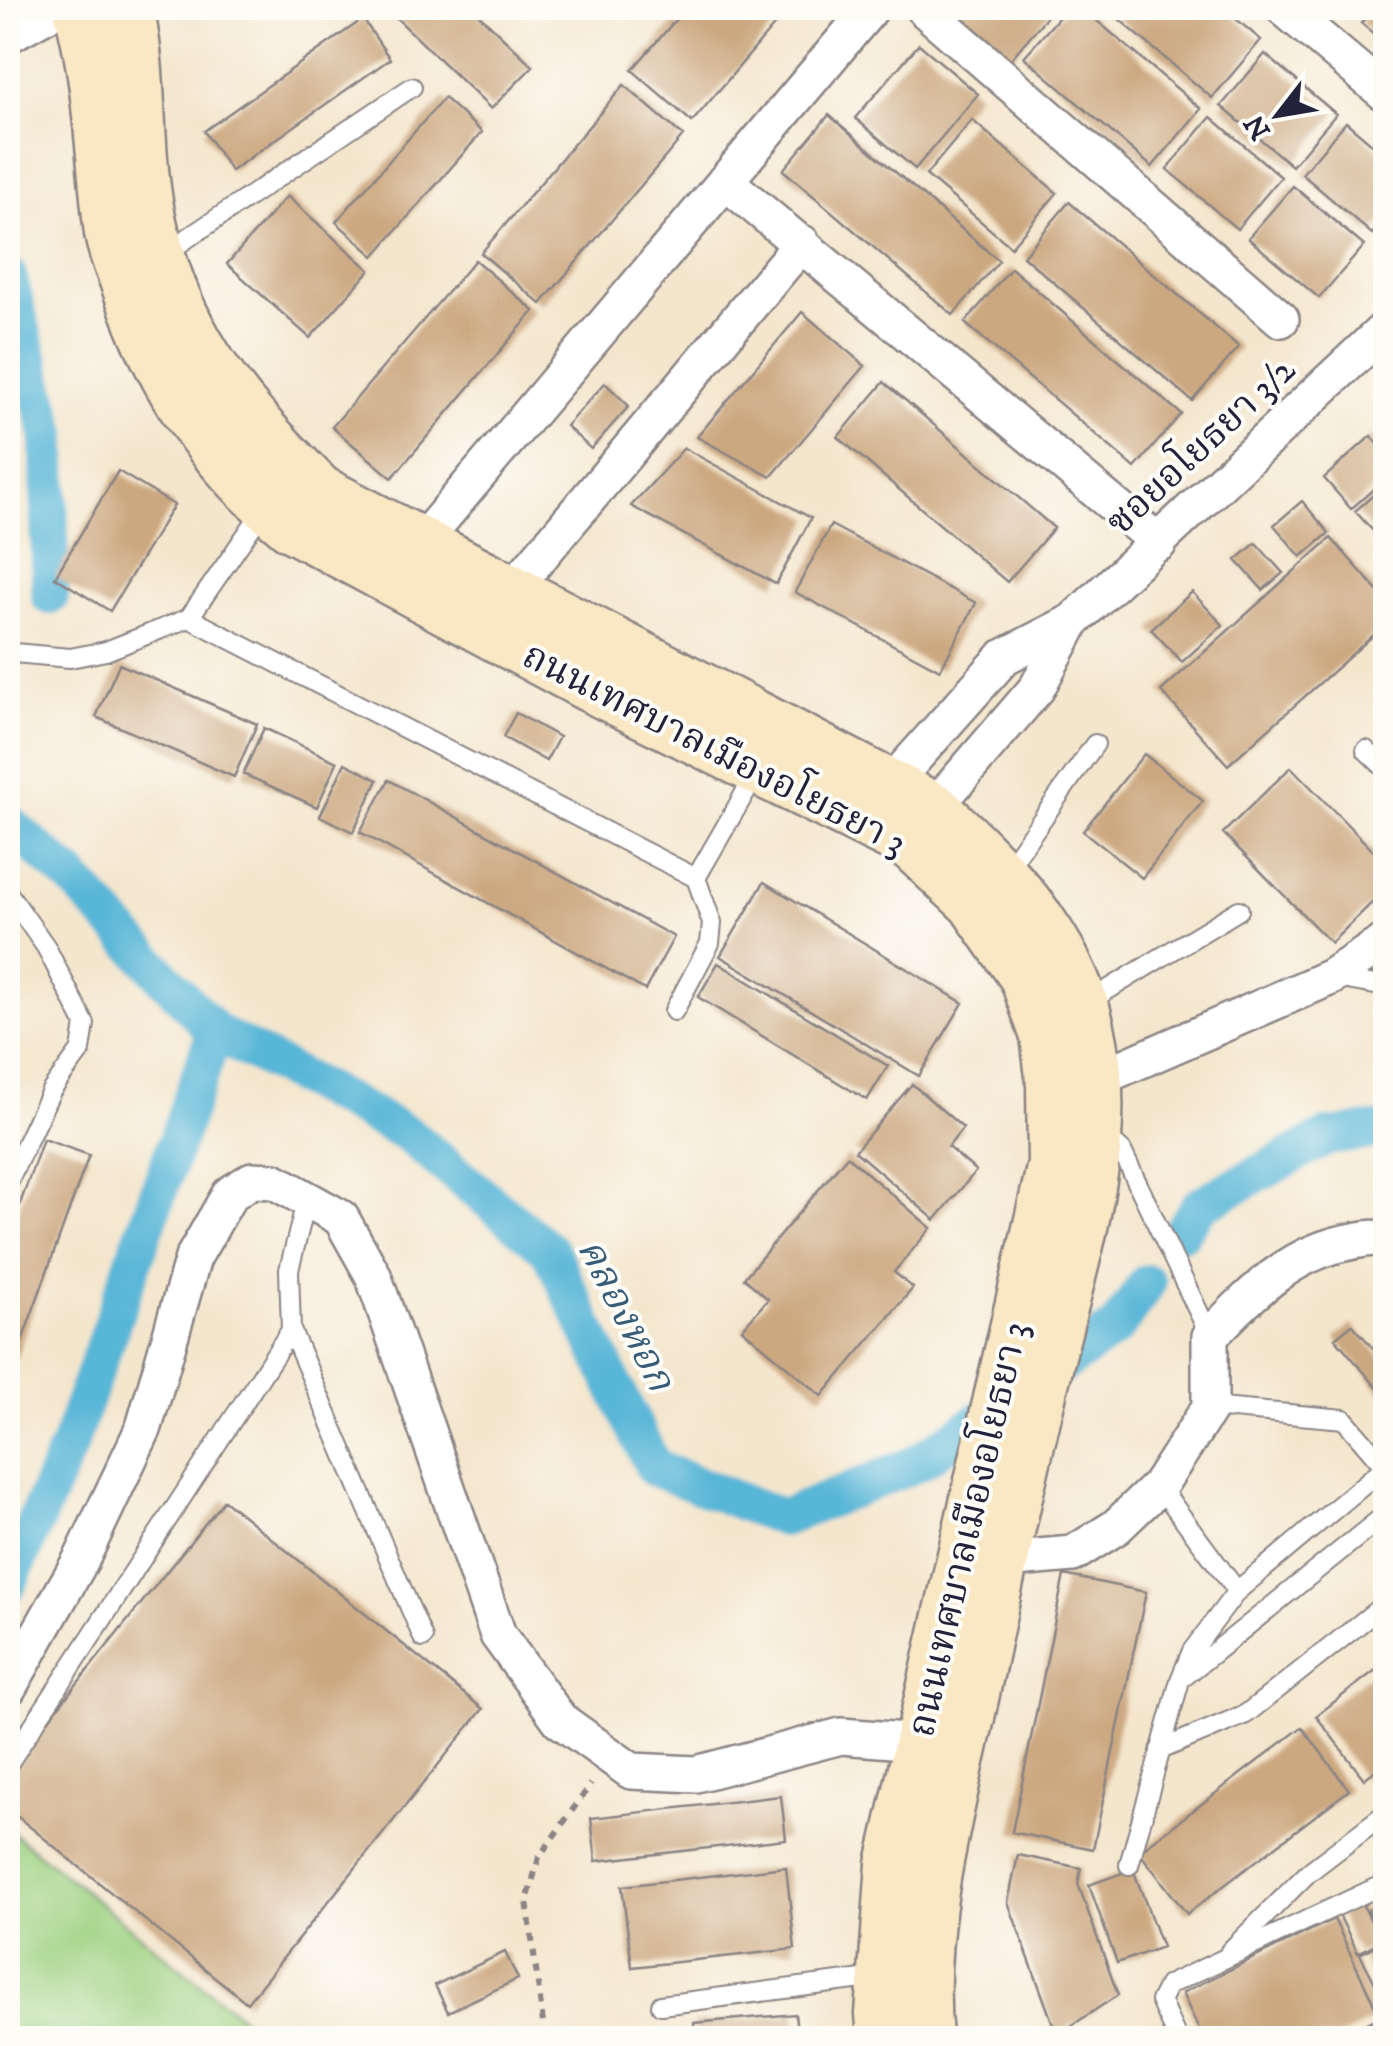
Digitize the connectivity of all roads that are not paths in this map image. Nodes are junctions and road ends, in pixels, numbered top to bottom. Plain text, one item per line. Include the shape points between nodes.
1 (57, 8) edge
2 (79, 8) edge
3 (128, 8) edge
4 (870, 8) edge
5 (923, 8) edge
6 (1284, 8) edge
7 (8, 35) edge
8 (412, 87) dead end
9 (1386, 94) edge
10 (726, 181) junction
11 (802, 244) junction
12 (162, 256) junction
13 (1281, 319) dead end
14 (1386, 328) edge
15 (266, 506) junction
16 (1159, 543) junction
17 (420, 544) junction
18 (512, 591) junction
19 (189, 618) junction
20 (1072, 622) junction
21 (606, 640) junction
22 (14, 653) dead end
23 (587, 685) junction
24 (1095, 744) dead end
25 (1366, 750) dead end
26 (759, 768) junction
27 (1386, 769) edge
28 (890, 785) junction
29 (934, 808) junction
30 (1005, 873) junction
31 (696, 878) junction
32 (8, 893) edge
33 (1239, 910) dead end
34 (1386, 941) edge
35 (1331, 977) junction
36 (1386, 987) edge
37 (1081, 1006) junction
38 (674, 1011) dead end
39 (1095, 1080) junction
40 (1097, 1129) junction
41 (8, 1182) edge
42 (307, 1198) junction
43 (1386, 1241) edge
44 (291, 1330) junction
45 (1210, 1336) junction
46 (1210, 1407) junction
47 (1386, 1467) edge
48 (1160, 1486) junction
49 (1386, 1514) edge
50 (1006, 1548) junction
51 (1237, 1591) junction
52 (1386, 1602) edge
53 (424, 1638) dead end
54 (1180, 1680) junction
55 (8, 1688) edge
56 (918, 1742) junction
57 (1160, 1750) junction
58 (8, 1764) edge
59 (1386, 1813) edge
60 (1128, 1864) dead end
61 (1386, 1883) edge
62 (1219, 1962) junction
63 (884, 1976) junction
64 (661, 2004) dead end
65 (883, 2038) edge
66 (927, 2038) edge
67 (1177, 2038) edge

1 - 7 street
2 - 15 street, ถนนเทศบาลเมืองอโยธยา 3 via 95,65 111,238 150,350 203,438
3 - 12 street, ถนนเทศบาลเมืองอโยธยา 3 via 137,46 150,220
4 - 10 street
5 - 13 street
6 - 9 street
8 - 12 lane
10 - 11 street
10 - 17 street
11 - 16 street
11 - 18 street
12 - 17 street, ถนนเทศบาลเมืองอโยธยา 3 via 185,325 244,415 320,491
14 - 16 street, ซอยอโยธยา 3/2
15 - 19 lane
15 - 23 street, ถนนเทศบาลเมืองอโยธยา 3 via 291,526
16 - 20 street, ซอยอโยธยา 3/2
17 - 18 street, ถนนเทศบาลเมืองอโยธยา 3
18 - 21 street, ถนนเทศบาลเมืองอโยธยา 3
19 - 22 lane via 106,651 70,658
19 - 31 lane
20 - 28 street, ซอยอโยธยา 3/2 via 1004,657
20 - 29 street, ซอยอโยธยา 3/2 via 1037,688
21 - 23 street
21 - 28 street, ถนนเทศบาลเมืองอโยธยา 3
23 - 26 street, ถนนเทศบาลเมืองอโยธยา 3
24 - 30 lane
25 - 27 lane
26 - 31 lane
26 - 56 street, ถนนเทศบาลเมืองอโยธยา 3 via 911,845 973,902 1024,977 1046,1036 1052,1164
28 - 29 street, ถนนเทศบาลเมืองอโยธยา 3
29 - 30 street, ถนนเทศบาลเมืองอโยธยา 3
30 - 37 street, ถนนเทศบาลเมืองอโยธยา 3 via 1064,957
31 - 38 lane via 712,923 710,943
32 - 41 lane via 46,947 85,1024 81,1050 51,1091
33 - 37 lane
34 - 35 street
35 - 36 lane
35 - 39 street
37 - 39 street, ถนนเทศบาลเมืองอโยธยา 3
39 - 40 street, ถนนเทศบาลเมืองอโยธยา 3
40 - 45 lane via 1122,1151
40 - 50 street, ถนนเทศบาลเมืองอโยธยา 3 via 1096,1169
42 - 44 lane via 289,1270
42 - 55 street via 274,1181 252,1180 230,1194 193,1258 144,1427 82,1558
42 - 56 street via 341,1218 373,1275 498,1635 560,1720 631,1771 696,1774 841,1736
43 - 45 street via 1327,1246 1269,1276
44 - 53 lane
44 - 58 lane
45 - 46 street
46 - 47 lane via 1344,1419
46 - 48 street
47 - 51 lane
48 - 50 street via 1116,1528 1073,1554
48 - 51 lane
49 - 54 lane
50 - 66 street, ถนนเทศบาลเมืองอโยธยา 3 via 936,1871
51 - 54 lane
52 - 57 lane via 1246,1714
54 - 57 lane
56 - 63 street, ถนนเทศบาลเมืองอโยธยา 3 via 892,1864
57 - 60 lane
59 - 62 lane via 1309,1872
61 - 62 lane
62 - 67 lane via 1168,1985 1160,2001
63 - 64 lane
63 - 65 street, ถนนเทศบาลเมืองอโยธยา 3

